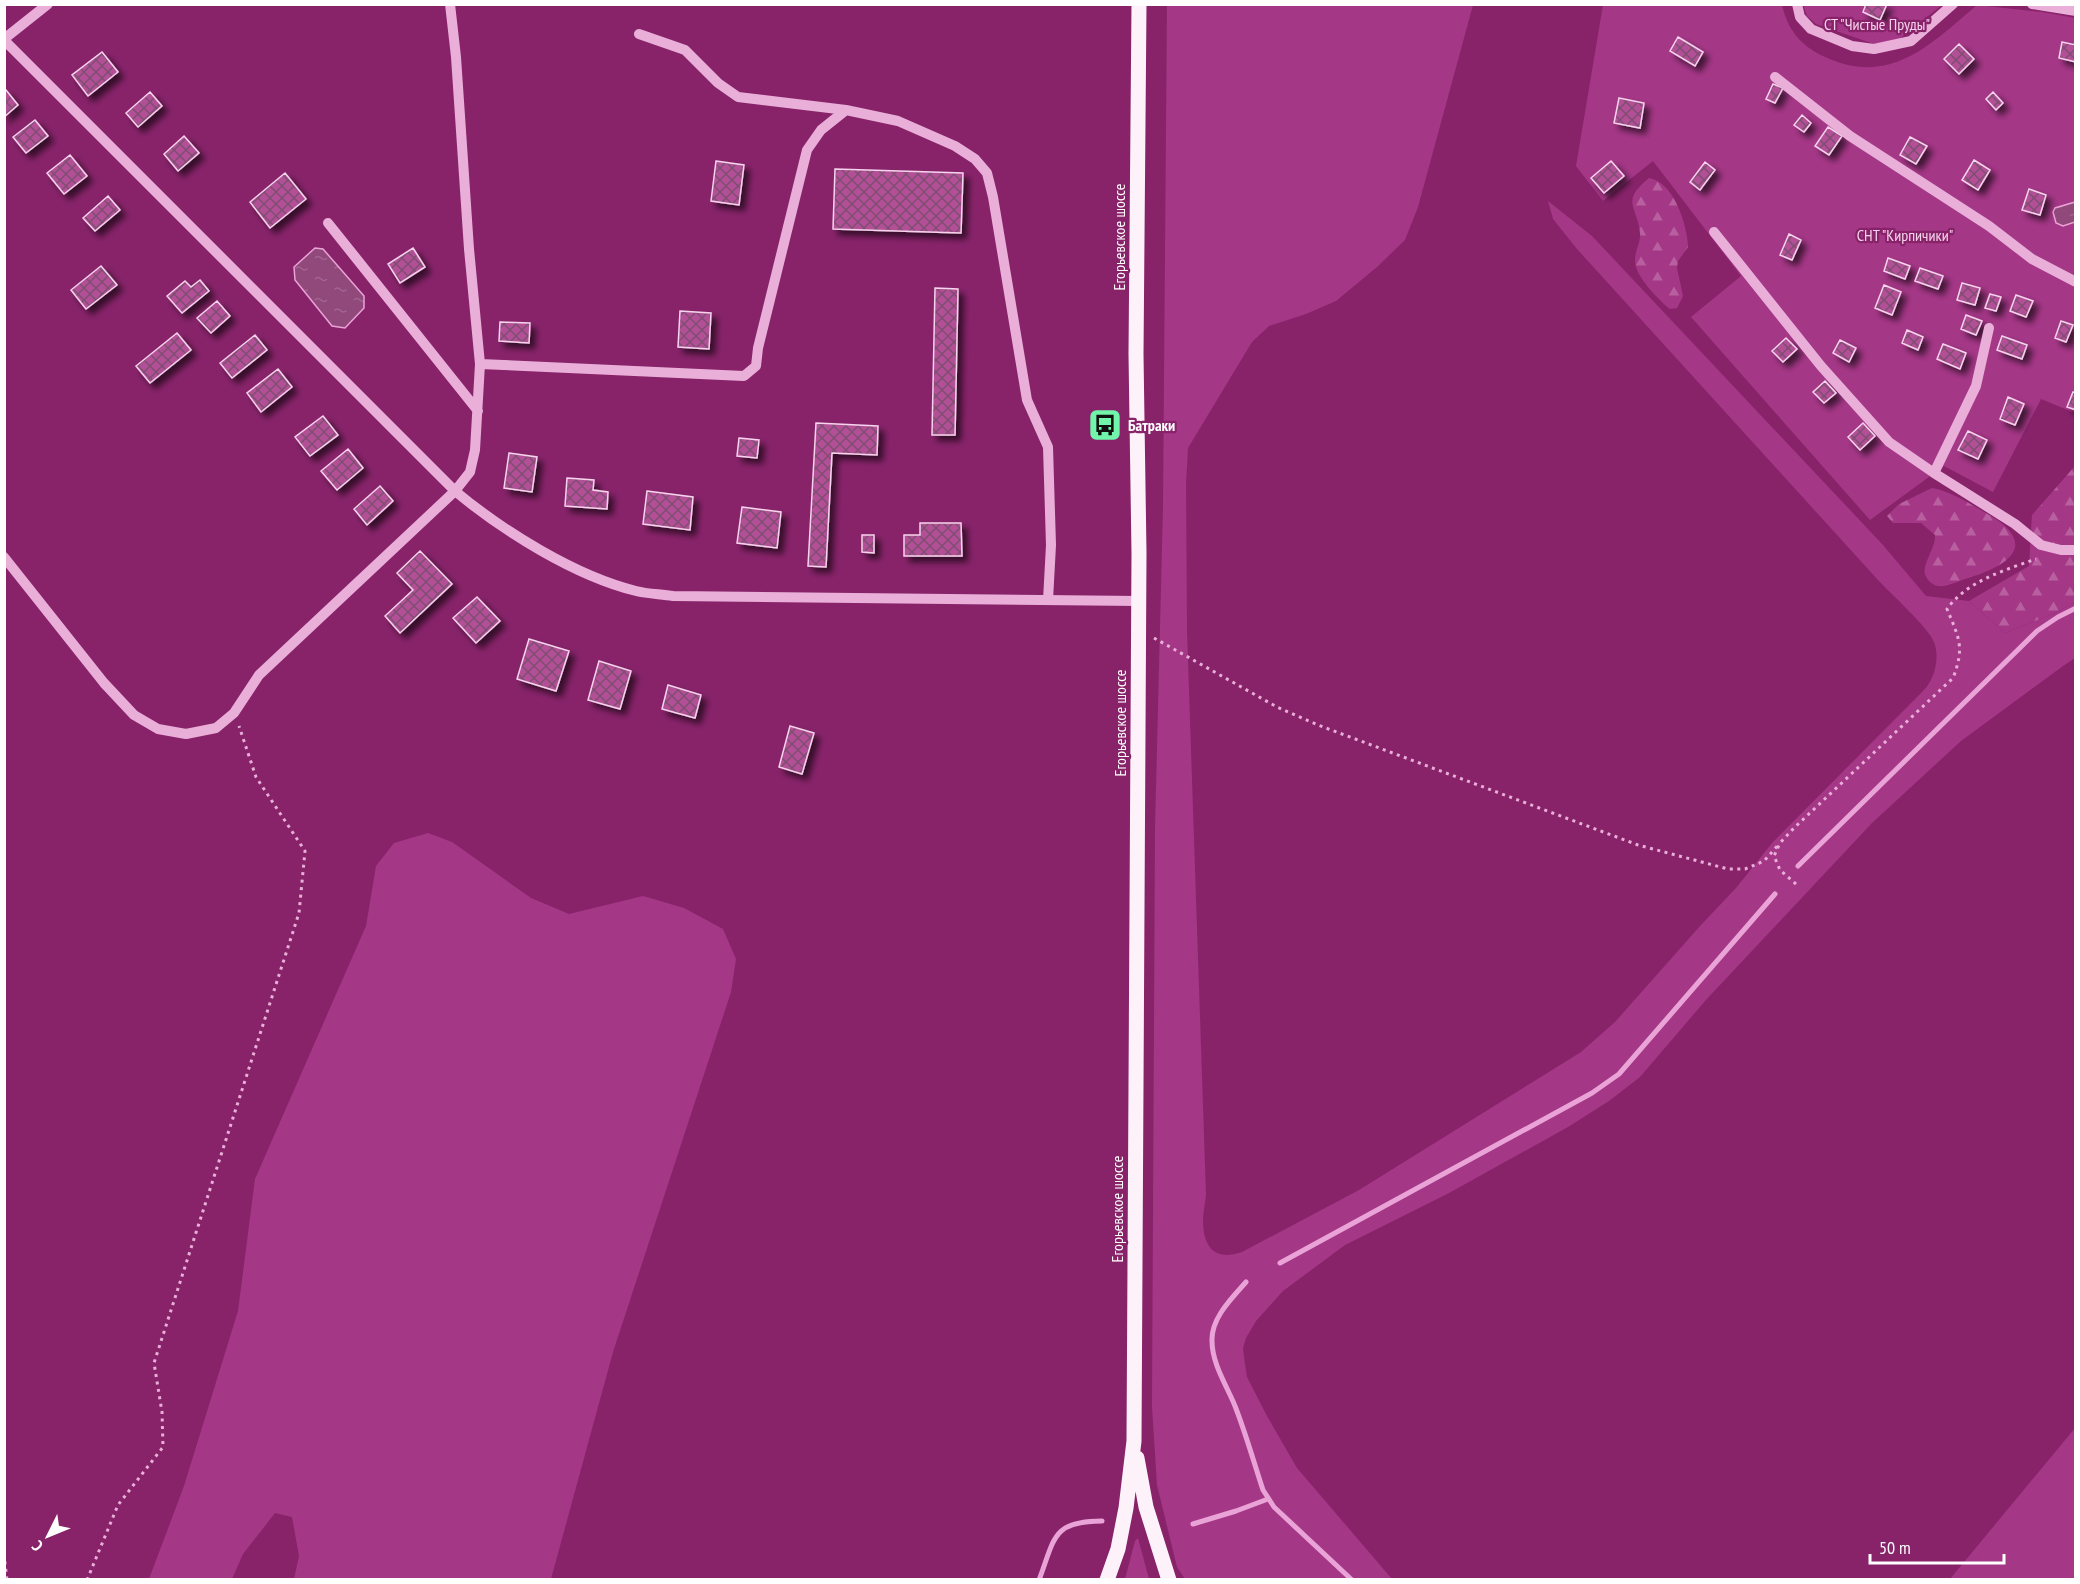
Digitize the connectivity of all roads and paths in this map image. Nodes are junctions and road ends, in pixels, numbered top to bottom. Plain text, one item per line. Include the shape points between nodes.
1 (48, 4) edge
2 (450, 4) edge
3 (1139, 4) edge
4 (1797, 4) edge
5 (1953, 4) edge
6 (2032, 4) edge
7 (2076, 11) edge
8 (639, 34) dead end
9 (4, 39) edge
10 (1775, 77) dead end
11 (846, 111) junction
12 (328, 223) dead end
13 (1714, 232) dead end
14 (2076, 282) edge
15 (1989, 328) dead end
16 (480, 364) junction
17 (478, 411) junction
18 (1934, 473) junction
19 (455, 491) junction
20 (2061, 550) junction
21 (2076, 550) edge
22 (4, 557) edge
23 (1048, 600) junction
24 (1139, 601) junction
25 (1139, 629) junction
26 (234, 713) junction
27 (1780, 843) junction
28 (1796, 885) dead end
29 (1134, 1441) junction
30 (4, 1554) edge
31 (7, 1580) edge
32 (87, 1580) edge
33 (1107, 1580) edge
34 (1169, 1580) edge

1 - 9 street
2 - 16 street
3 - 24 main road, Егорьевское шоссе
4 - 5 street via 1800,17 1811,29 1852,46 1874,49 1911,41
6 - 7 street
8 - 11 street via 685,50 738,98
9 - 19 street
10 - 14 street via 1859,142 1989,226 2032,259
11 - 16 street via 821,130 807,150 756,366 744,376
11 - 23 street via 898,121 955,146 987,173 1027,400 1048,447
12 - 17 street
13 - 18 street via 1821,366 1890,442
15 - 18 street via 1976,386
16 - 17 street
17 - 19 street via 476,450 470,472
18 - 20 street via 2041,545
19 - 23 street via 498,525 587,575 637,592 673,596
19 - 26 street via 259,675
20 - 21 street
20 - 27 path via 2010,568 1956,597 1947,609 1960,643 1960,659 1953,678
22 - 26 street via 134,715 158,729 186,734 216,728
23 - 24 street
24 - 25 main road, Егорьевское шоссе
25 - 27 path via 1287,712 1638,845 1728,869 1745,869 1764,861
25 - 29 main road, Егорьевское шоссе
26 - 32 path via 256,777 305,851 299,913 154,1363 163,1447 118,1505
27 - 28 path via 1774,856 1780,870
29 - 33 main road, Егорьевское шоссе via 1120,1539
29 - 34 main road, Егорьевское шоссе via 1146,1507
30 - 31 path

